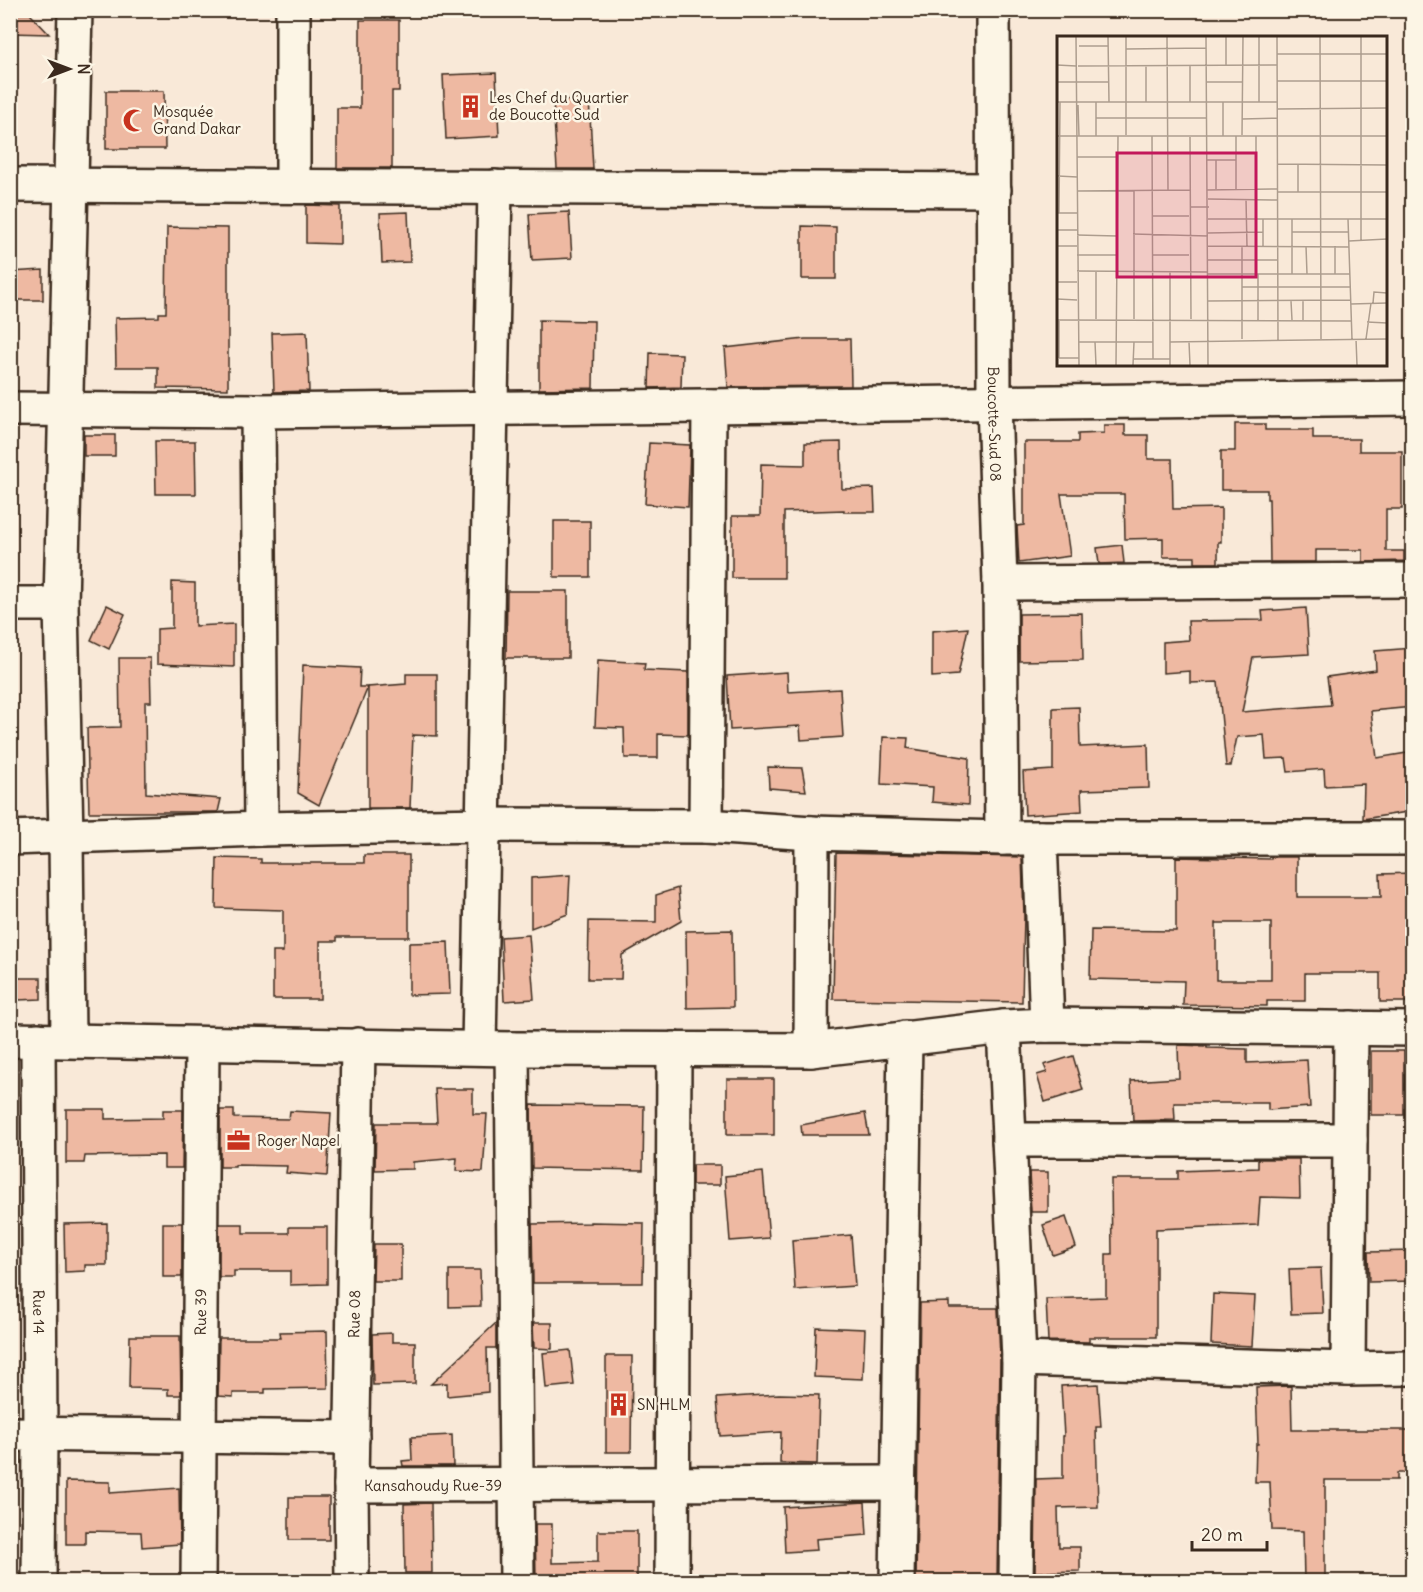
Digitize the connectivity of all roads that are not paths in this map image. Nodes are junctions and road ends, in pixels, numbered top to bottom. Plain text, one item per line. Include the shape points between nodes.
1 (75, 10) edge
2 (293, 10) edge
3 (993, 10) edge
4 (10, 185) edge
5 (72, 185) junction
6 (293, 186) junction
7 (495, 187) junction
8 (993, 190) junction
9 (1413, 398) edge
10 (994, 403) junction
11 (709, 406) junction
12 (489, 407) junction
13 (67, 408) junction
14 (10, 409) edge
15 (258, 411) junction
16 (1413, 580) edge
17 (1000, 583) junction
18 (10, 604) edge
19 (61, 604) junction
20 (485, 825) junction
21 (706, 826) junction
22 (261, 829) junction
23 (812, 833) junction
24 (66, 837) junction
25 (10, 838) edge
26 (1002, 838) junction
27 (1040, 838) junction
28 (1413, 838) edge
29 (1047, 1025) junction
30 (1004, 1027) junction
31 (1351, 1028) junction
32 (1413, 1029) edge
33 (905, 1038) junction
34 (39, 1040) edge
35 (202, 1044) junction
36 (358, 1045) junction
37 (479, 1047) junction
38 (512, 1048) junction
39 (674, 1048) junction
40 (811, 1050) junction
41 (1009, 1140) junction
42 (1350, 1140) junction
43 (1019, 1359) junction
44 (1413, 1368) edge
45 (1348, 1369) junction
46 (25, 1434) edge
47 (199, 1435) junction
48 (352, 1438) junction
49 (898, 1483) junction
50 (516, 1484) junction
51 (674, 1484) junction
52 (351, 1485) junction
53 (39, 1581) edge
54 (198, 1581) edge
55 (352, 1581) edge
56 (517, 1581) edge
57 (672, 1581) edge
58 (897, 1581) edge
59 (1016, 1581) edge

1 - 5 street, Rue 14
2 - 6 street
3 - 8 street, Boucotte-Sud 08
4 - 5 street
5 - 6 street
5 - 13 street, Rue 14
6 - 7 street
7 - 8 street
7 - 12 street
8 - 10 street, Boucotte-Sud 08
9 - 10 street
10 - 11 street
10 - 17 street, Boucotte-Sud 08
11 - 12 street
11 - 21 street
12 - 15 street
12 - 20 street
13 - 14 street
13 - 15 street
13 - 19 street, Rue 14
15 - 22 street
16 - 17 street
17 - 26 street, Boucotte-Sud 08
18 - 19 street
19 - 24 street, Rue 14
20 - 21 street
20 - 22 street
20 - 37 street
21 - 23 street
22 - 24 street
23 - 26 street
23 - 40 street
24 - 25 street
24 - 34 street, Rue 14
26 - 27 street
27 - 28 street
27 - 29 street
29 - 30 street
29 - 31 street
30 - 33 street
30 - 41 street
31 - 32 street
31 - 42 street
33 - 40 street
33 - 49 street
34 - 35 street
34 - 46 street, Rue 14
35 - 36 street
35 - 47 street, Rue 39
36 - 37 street
36 - 48 street, Rue 08
37 - 38 street
38 - 39 street
38 - 50 street
39 - 40 street
39 - 51 street
41 - 42 street
41 - 43 street
42 - 45 street
43 - 45 street
43 - 59 street
44 - 45 street
46 - 47 street
46 - 53 street, Rue 14
47 - 48 street
47 - 54 street, Rue 39
48 - 52 street, Rue 08
49 - 51 street, Kansahoudy Rue-39
49 - 58 street
50 - 51 street, Kansahoudy Rue-39
50 - 52 street, Kansahoudy Rue-39
50 - 56 street
51 - 57 street
52 - 55 street, Rue 08

